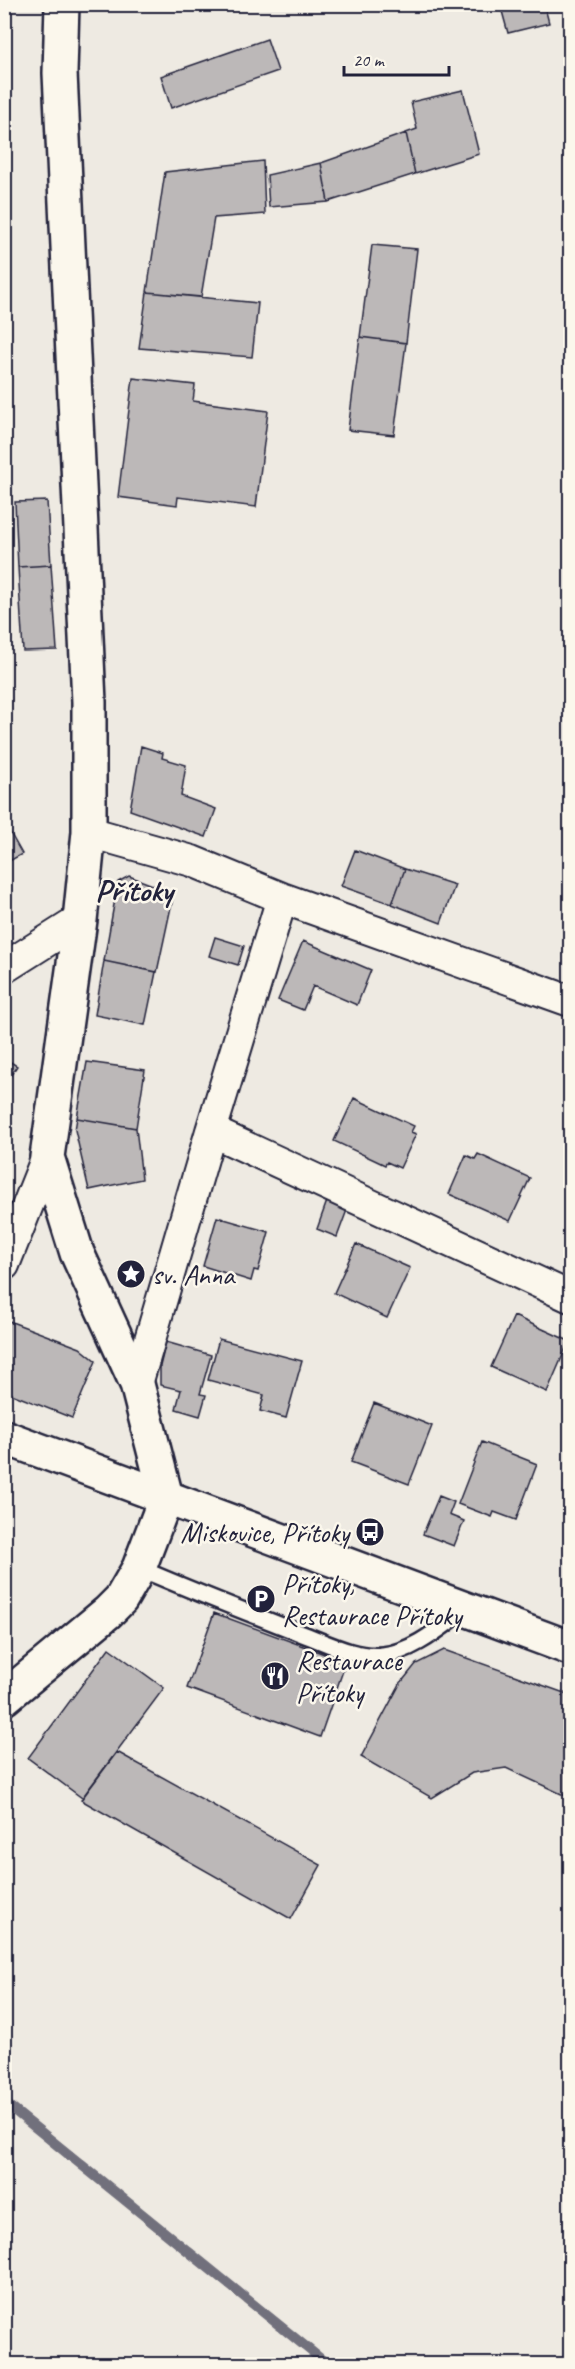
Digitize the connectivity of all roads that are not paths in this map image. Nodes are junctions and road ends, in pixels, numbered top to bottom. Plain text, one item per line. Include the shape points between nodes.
1 (62, 4) edge
2 (89, 832) junction
3 (282, 898) junction
4 (80, 920) junction
5 (4, 968) edge
6 (570, 1001) edge
7 (211, 1131) junction
8 (47, 1156) junction
9 (4, 1265) edge
10 (570, 1297) edge
11 (137, 1384) junction
12 (4, 1437) edge
13 (166, 1497) junction
14 (139, 1568) junction
15 (466, 1609) junction
16 (570, 1648) edge
17 (4, 1698) edge

1 - 2 street via 60,72 89,702
2 - 3 street via 192,861
2 - 4 street
3 - 6 street
3 - 7 street
4 - 5 street
4 - 8 street
7 - 10 street
7 - 11 street
8 - 9 street
8 - 11 street via 77,1253
11 - 13 street
12 - 13 street
13 - 14 street
13 - 15 street
14 - 15 lane via 248,1613 373,1656 400,1652 426,1639
14 - 17 street via 121,1599 108,1612
15 - 16 street

